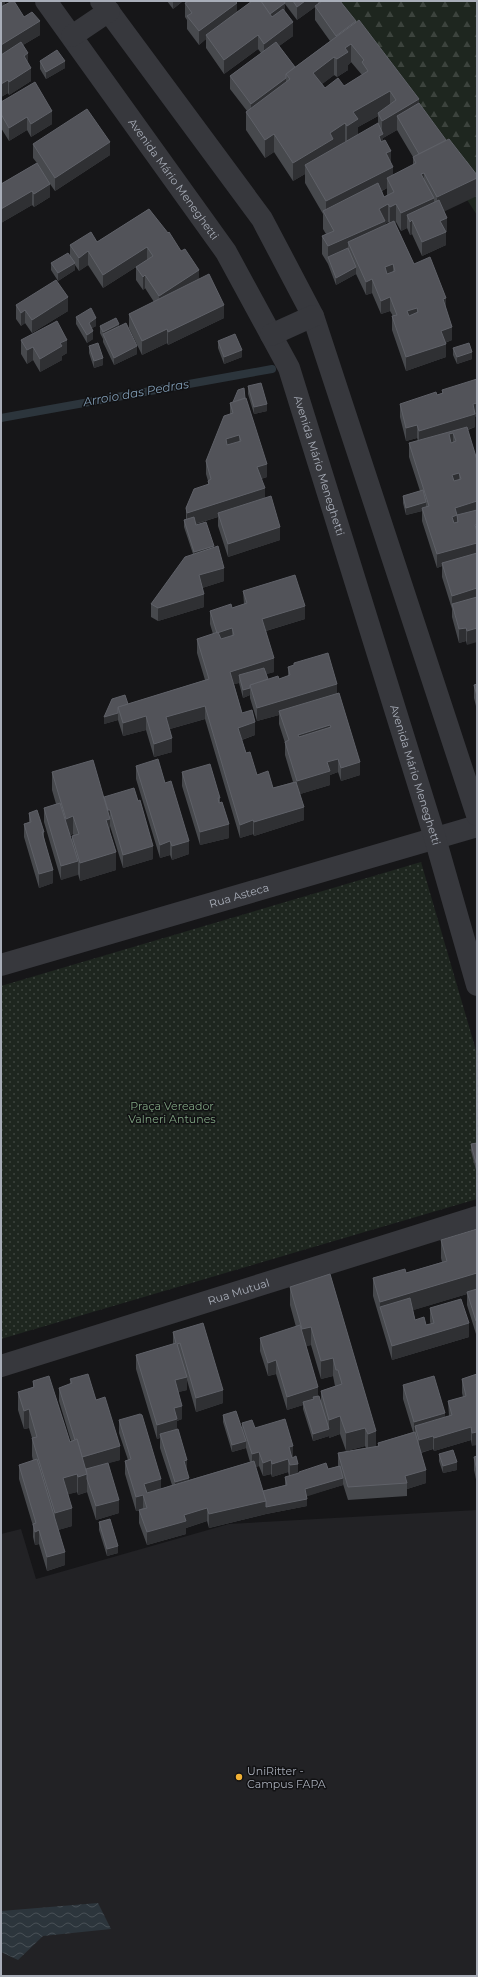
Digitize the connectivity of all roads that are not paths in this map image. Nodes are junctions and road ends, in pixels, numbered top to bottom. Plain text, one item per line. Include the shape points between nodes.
1 (46, 1) edge
2 (105, 6) edge
3 (72, 36) junction
4 (313, 316) junction
5 (271, 335) junction
6 (477, 815) edge
7 (477, 826) edge
8 (435, 838) junction
9 (1, 965) edge
10 (477, 985) edge
11 (477, 1217) edge
12 (1, 1366) edge

1 - 3 street, Avenida Mário Meneghetti
2 - 3 street
2 - 4 street via 262,219
3 - 5 street, Avenida Mário Meneghetti via 226,252
4 - 5 street
4 - 6 street
5 - 8 street, Avenida Mário Meneghetti via 289,368
7 - 8 street, Rua Asteca
8 - 9 street, Rua Asteca
8 - 10 street, Avenida Mário Meneghetti
11 - 12 street, Rua Mutual

